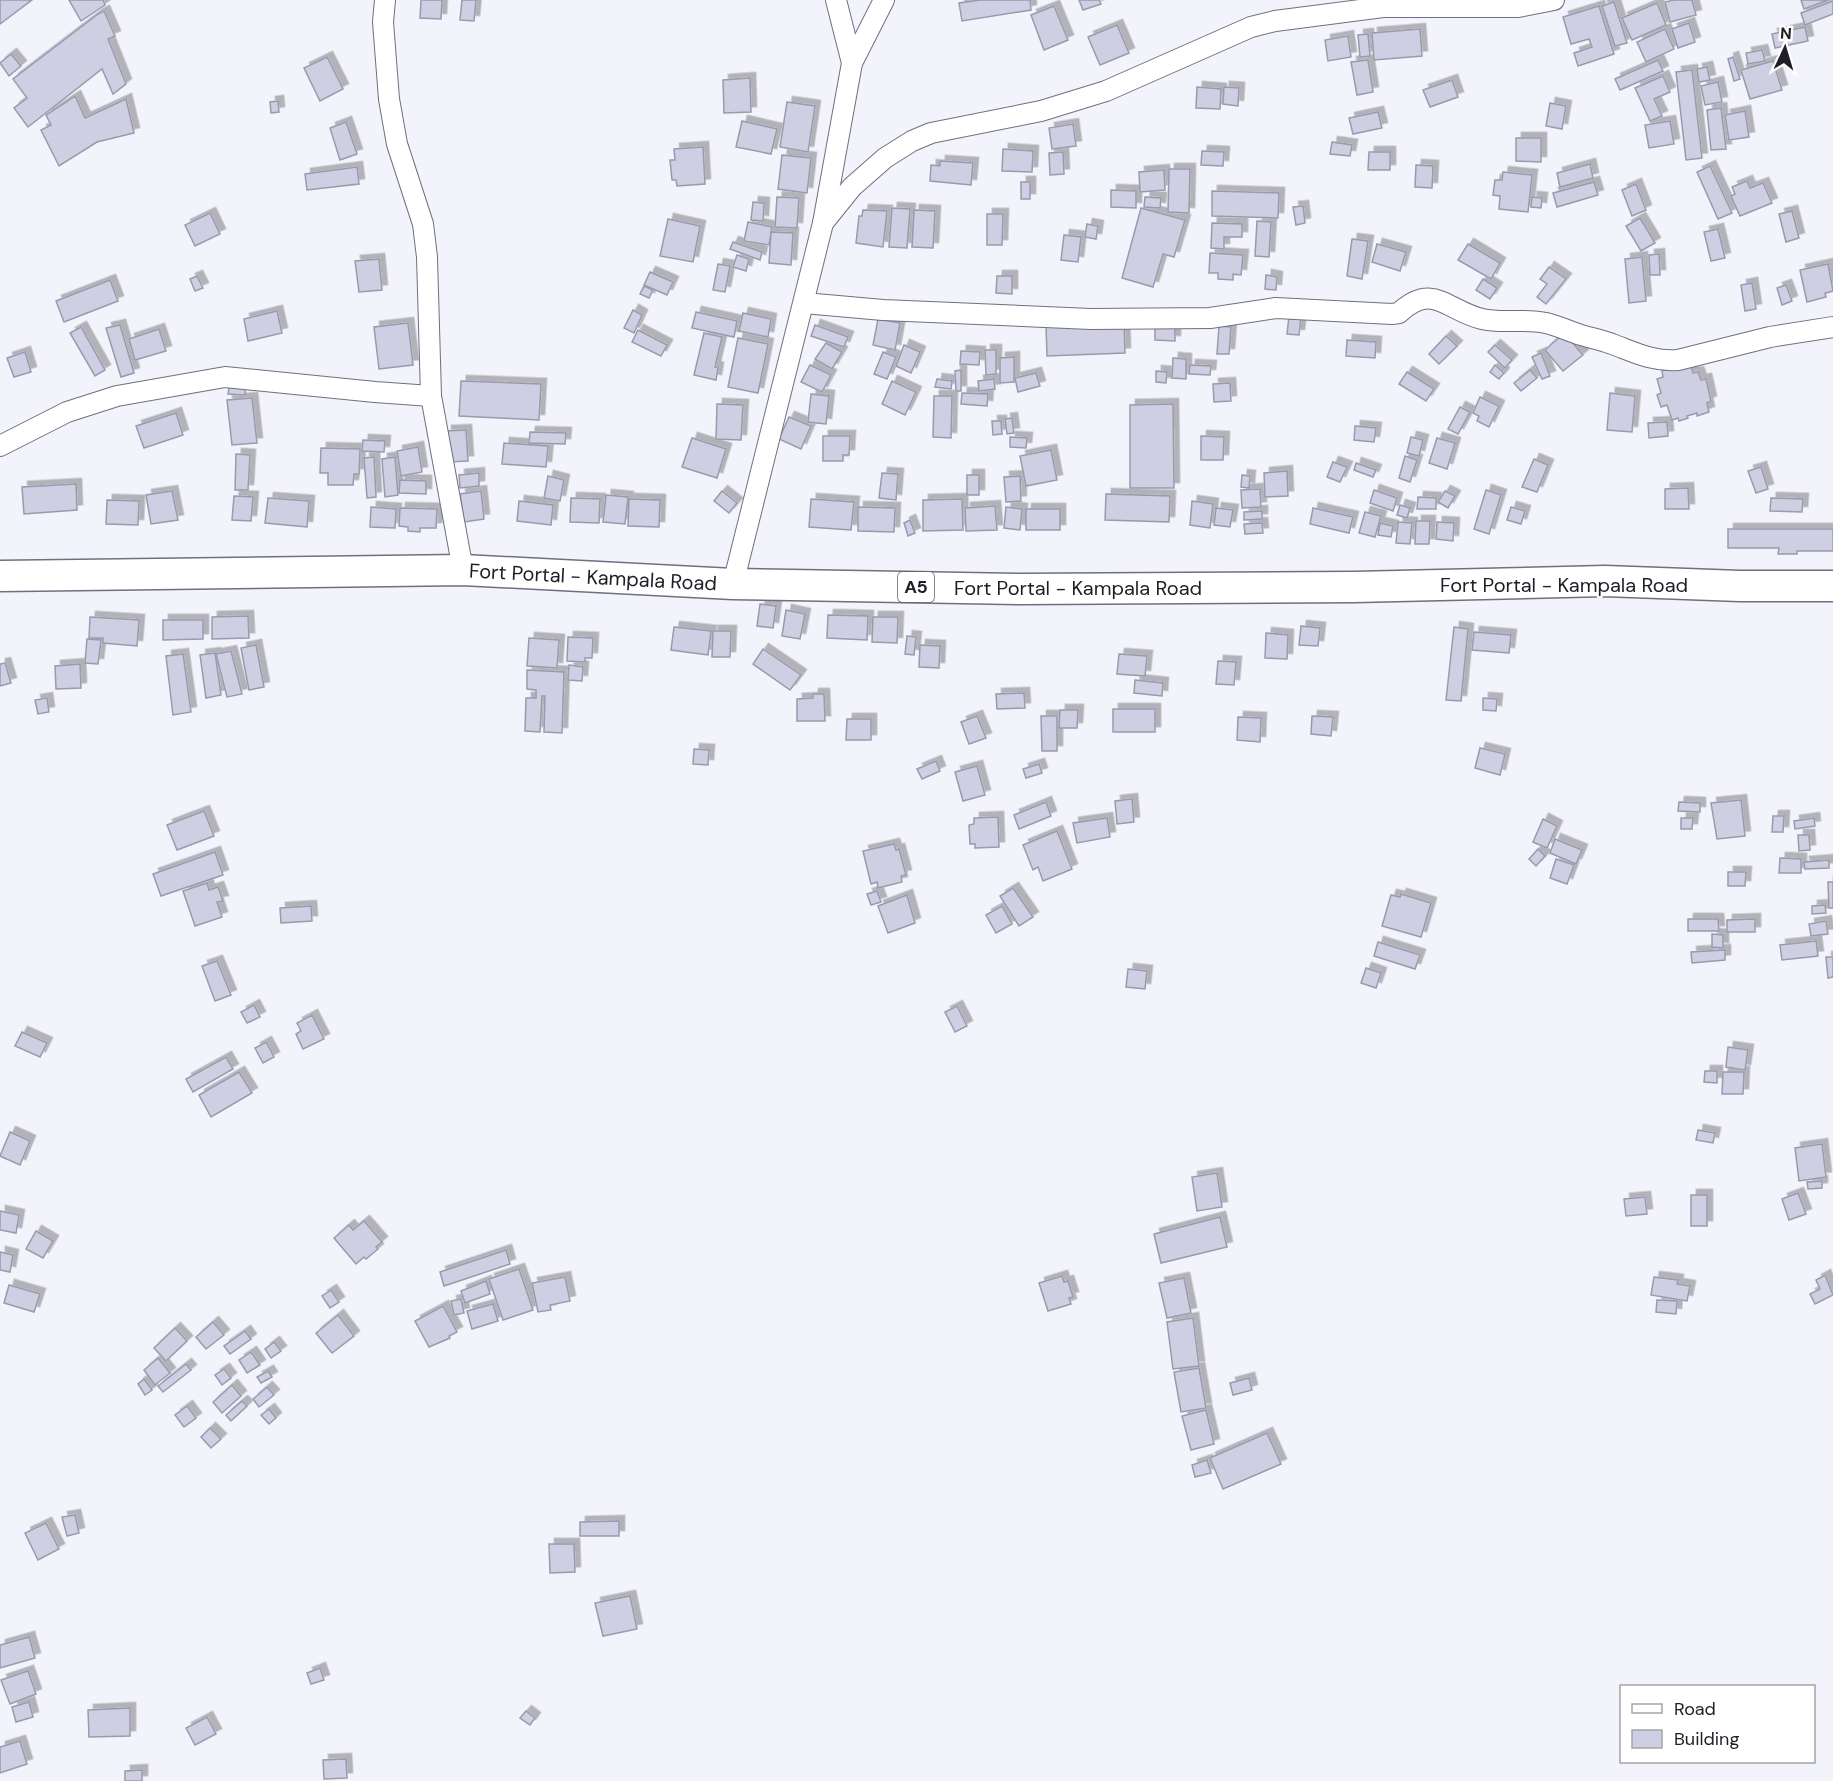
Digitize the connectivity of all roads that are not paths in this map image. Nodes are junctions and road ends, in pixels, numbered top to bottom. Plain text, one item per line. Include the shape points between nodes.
1 (385, 0) edge
2 (836, 0) edge
3 (884, 0) edge
4 (1554, 0) edge
5 (852, 63) junction
6 (823, 223) junction
7 (804, 303) junction
8 (1833, 327) edge
9 (430, 396) junction
10 (0, 446) edge
11 (464, 570) junction
12 (0, 576) edge
13 (733, 584) junction
14 (1833, 585) edge

1 - 9 street via 389,99 397,144 423,224
2 - 5 street
3 - 5 street
4 - 6 street via 1518,7 1383,8 1251,27 1106,91 1041,111 931,133 912,141 852,186
5 - 6 street
6 - 7 street
7 - 8 street via 993,315 1169,319 1210,318 1276,308 1392,314 1415,300 1426,299 1440,300 1477,318 1545,323 1666,361
7 - 13 street
9 - 10 street via 225,377 117,396 67,412
9 - 11 street
11 - 12 main road, Fort Portal - Kampala Road / A5
11 - 13 main road, Fort Portal - Kampala Road / A5
13 - 14 main road, Fort Portal - Kampala Road / A5 via 1021,589 1605,581

